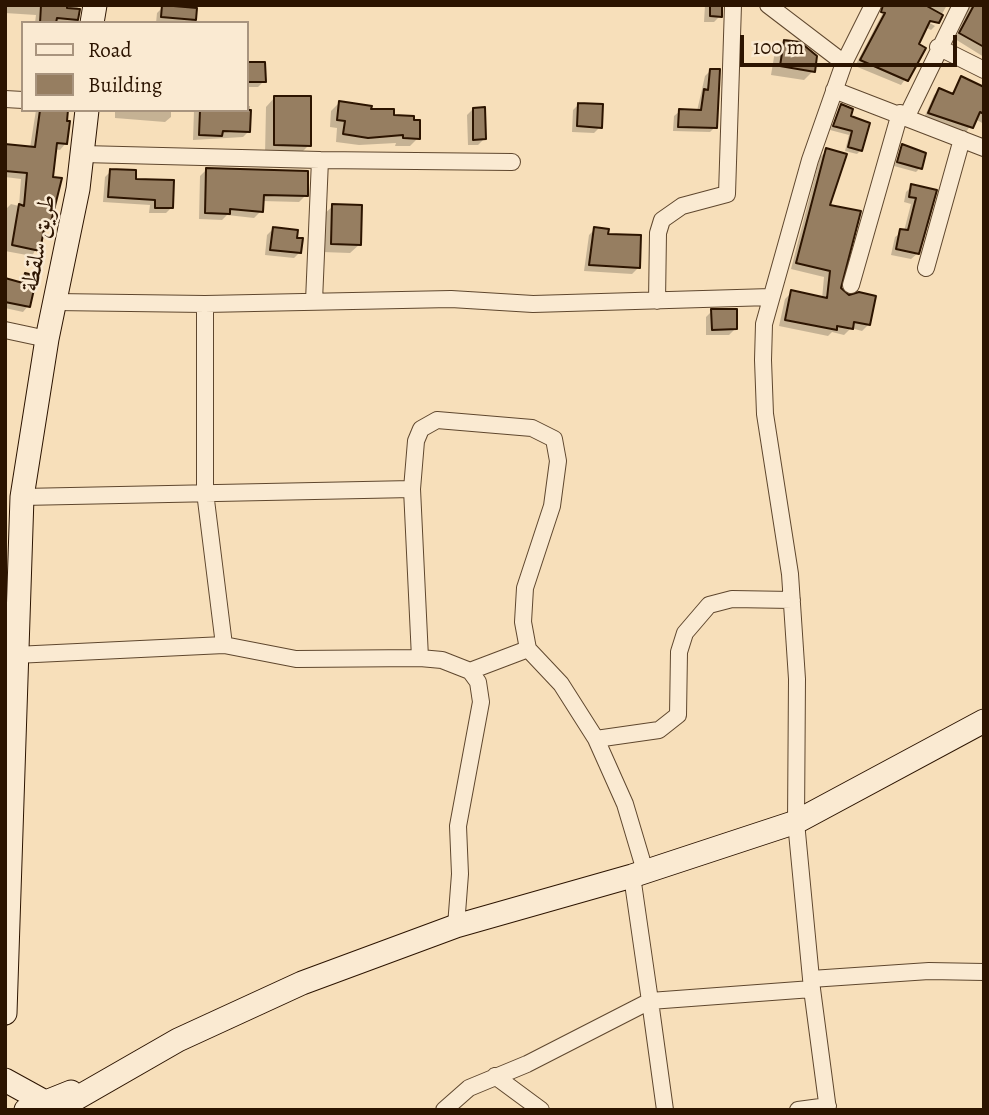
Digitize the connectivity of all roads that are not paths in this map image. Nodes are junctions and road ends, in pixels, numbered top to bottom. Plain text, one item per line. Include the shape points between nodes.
1 (733, 5) edge
2 (768, 5) edge
3 (873, 5) edge
4 (961, 5) edge
5 (939, 47) junction
6 (844, 63) junction
7 (984, 70) edge
8 (834, 90) junction
9 (88, 112) edge
10 (903, 114) junction
11 (962, 139) junction
12 (984, 148) edge
13 (83, 155) junction
14 (320, 160) junction
15 (512, 162) dead end
16 (926, 268) dead end
17 (851, 285) dead end
18 (771, 297) junction
19 (314, 301) junction
20 (55, 302) junction
21 (657, 302) junction
22 (205, 304) junction
23 (5, 330) edge
24 (47, 339) junction
25 (412, 489) junction
26 (205, 492) junction
27 (22, 497) junction
28 (12, 585) edge
29 (792, 600) junction
30 (224, 645) junction
31 (528, 649) junction
32 (15, 655) junction
33 (419, 658) junction
34 (470, 671) junction
35 (10, 710) edge
36 (984, 721) edge
37 (596, 739) junction
38 (796, 822) junction
39 (8, 823) edge
40 (638, 874) junction
41 (7, 896) edge
42 (456, 926) junction
43 (984, 972) edge
44 (811, 984) junction
45 (650, 1001) junction
46 (5, 1013) edge
47 (495, 1076) junction
48 (5, 1080) edge
49 (52, 1107) edge
50 (828, 1108) edge
51 (444, 1110) edge
52 (541, 1110) edge
53 (665, 1110) edge
54 (798, 1110) edge

1 - 21 street via 727,194 682,206 662,220 657,233
2 - 6 street
3 - 6 street
4 - 5 street
5 - 7 street
5 - 10 street
6 - 8 street
8 - 10 street
8 - 18 street
9 - 13 street, طريق سلقطة
10 - 11 street
10 - 17 street
11 - 12 street
11 - 16 street
13 - 14 street
13 - 20 street, طريق سلقطة
14 - 15 street
14 - 19 street
18 - 21 street
18 - 29 street via 764,324 765,414
19 - 21 street
19 - 22 street
20 - 22 street
20 - 24 street, طريق سلقطة
22 - 26 street
23 - 24 street
24 - 27 street, طريق سلقطة
25 - 26 street
25 - 31 street via 416,441 421,429 437,419 532,428 554,439 558,461 552,506 525,588 523,622
25 - 33 street
26 - 27 street
26 - 30 street
27 - 28 street, طريق سلقطة
28 - 32 street, طريق سلقطة
29 - 37 street via 732,599 709,606 685,633 679,652 678,715 659,730
29 - 38 street via 797,679
30 - 32 street
30 - 33 street via 296,659
31 - 34 street
31 - 37 street via 561,684
32 - 35 street, طريق سلقطة
33 - 34 street via 442,660
34 - 42 street via 478,682 481,702 458,826
35 - 39 street, طريق سلقطة
36 - 38 street
37 - 40 street via 625,804
38 - 40 street
38 - 44 street
39 - 41 street, طريق سلقطة
40 - 42 street
40 - 45 street
41 - 46 street, طريق سلقطة
42 - 49 street via 230,1014
43 - 44 street via 915,972
44 - 45 street
44 - 50 street
45 - 47 street
45 - 53 street
47 - 51 street via 469,1088
47 - 52 street
48 - 49 street
50 - 54 street

